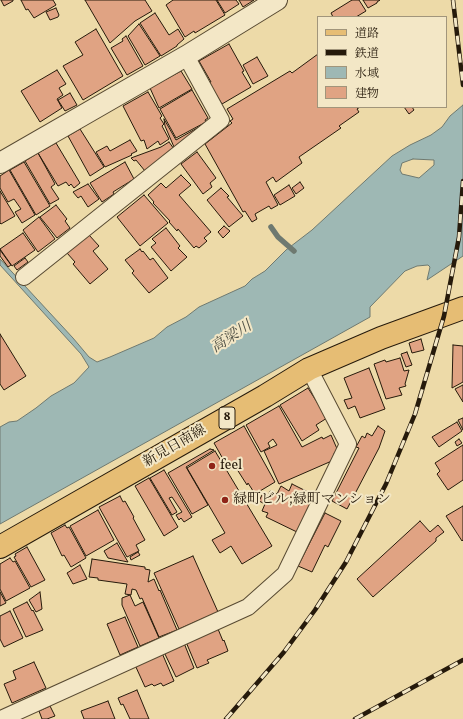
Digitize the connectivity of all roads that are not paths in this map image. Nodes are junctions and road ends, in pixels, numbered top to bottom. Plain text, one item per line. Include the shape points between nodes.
1 (277, 0) edge
2 (186, 56) junction
3 (1, 159) edge
4 (24, 277) dead end
5 (463, 308) edge
6 (309, 368) junction
7 (0, 547) edge
8 (1, 719) edge

1 - 2 street
2 - 3 street
2 - 4 street via 221,120
5 - 6 main road, 新見日南線 / 8
6 - 7 main road, 新見日南線 / 8 via 265,396
6 - 8 street via 348,444 285,574 248,606

